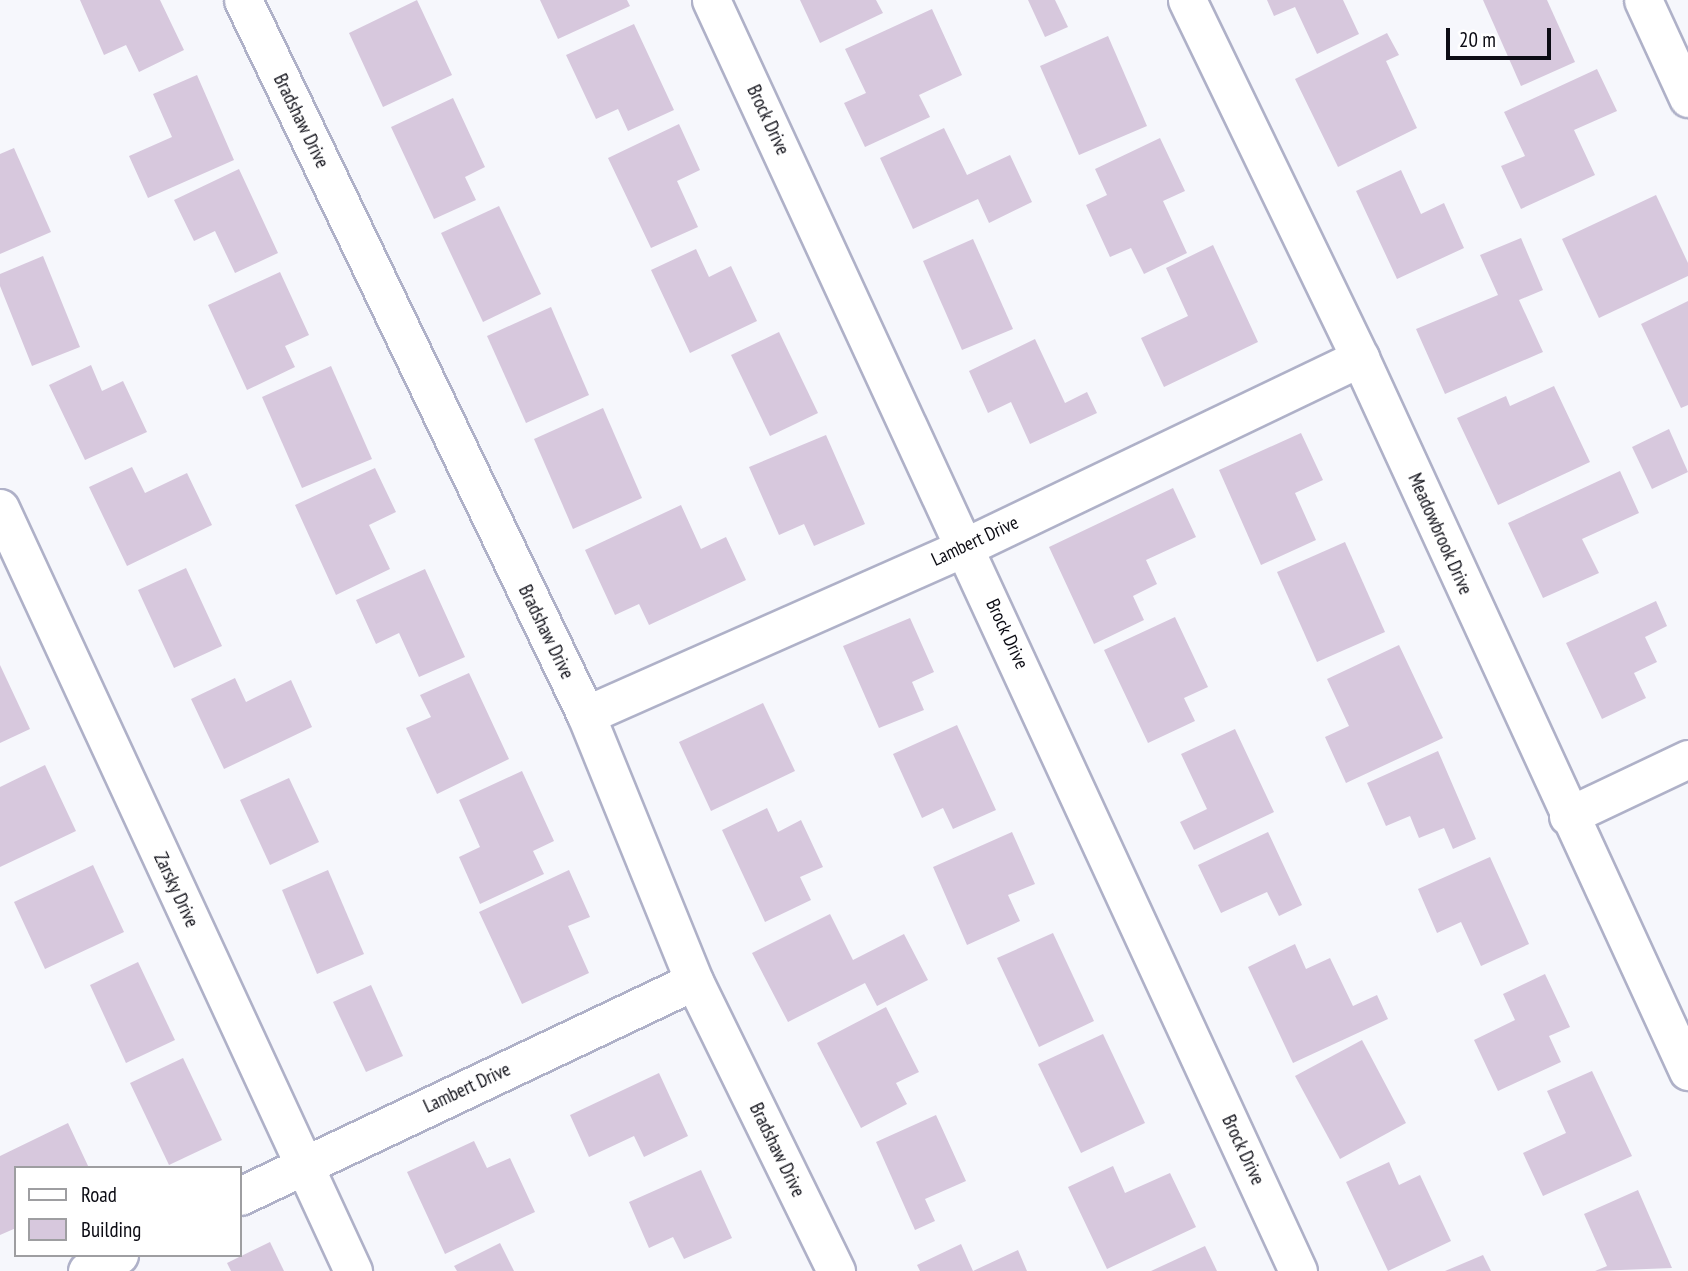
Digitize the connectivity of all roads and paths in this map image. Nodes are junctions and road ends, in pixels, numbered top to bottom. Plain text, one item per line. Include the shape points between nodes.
1 (243, 0) edge
2 (711, 0) edge
3 (1187, 0) edge
4 (1643, 0) edge
5 (1688, 98) edge
6 (1360, 358) junction
7 (0, 508) edge
8 (967, 546) junction
9 (586, 715) junction
10 (1688, 759) edge
11 (1568, 816) junction
12 (694, 981) junction
13 (1688, 1071) edge
14 (302, 1165) junction
15 (242, 1195) edge
16 (115, 1257) edge
17 (87, 1271) edge
18 (353, 1271) edge
19 (836, 1271) edge
20 (1298, 1271) edge

1 - 9 street, Bradshaw Drive
2 - 8 street, Brock Drive
3 - 6 street, Meadowbrook Drive
4 - 5 street
6 - 8 street, Lambert Drive
6 - 11 street, Meadowbrook Drive
7 - 14 street, Zarsky Drive
8 - 9 street, Lambert Drive
8 - 20 street, Brock Drive
9 - 12 street, Bradshaw Drive
10 - 11 street
11 - 13 street, Meadowbrook Drive
12 - 14 street, Lambert Drive
12 - 19 street, Bradshaw Drive
14 - 15 street, Lambert Drive
14 - 18 street, Zarsky Drive
16 - 17 street

